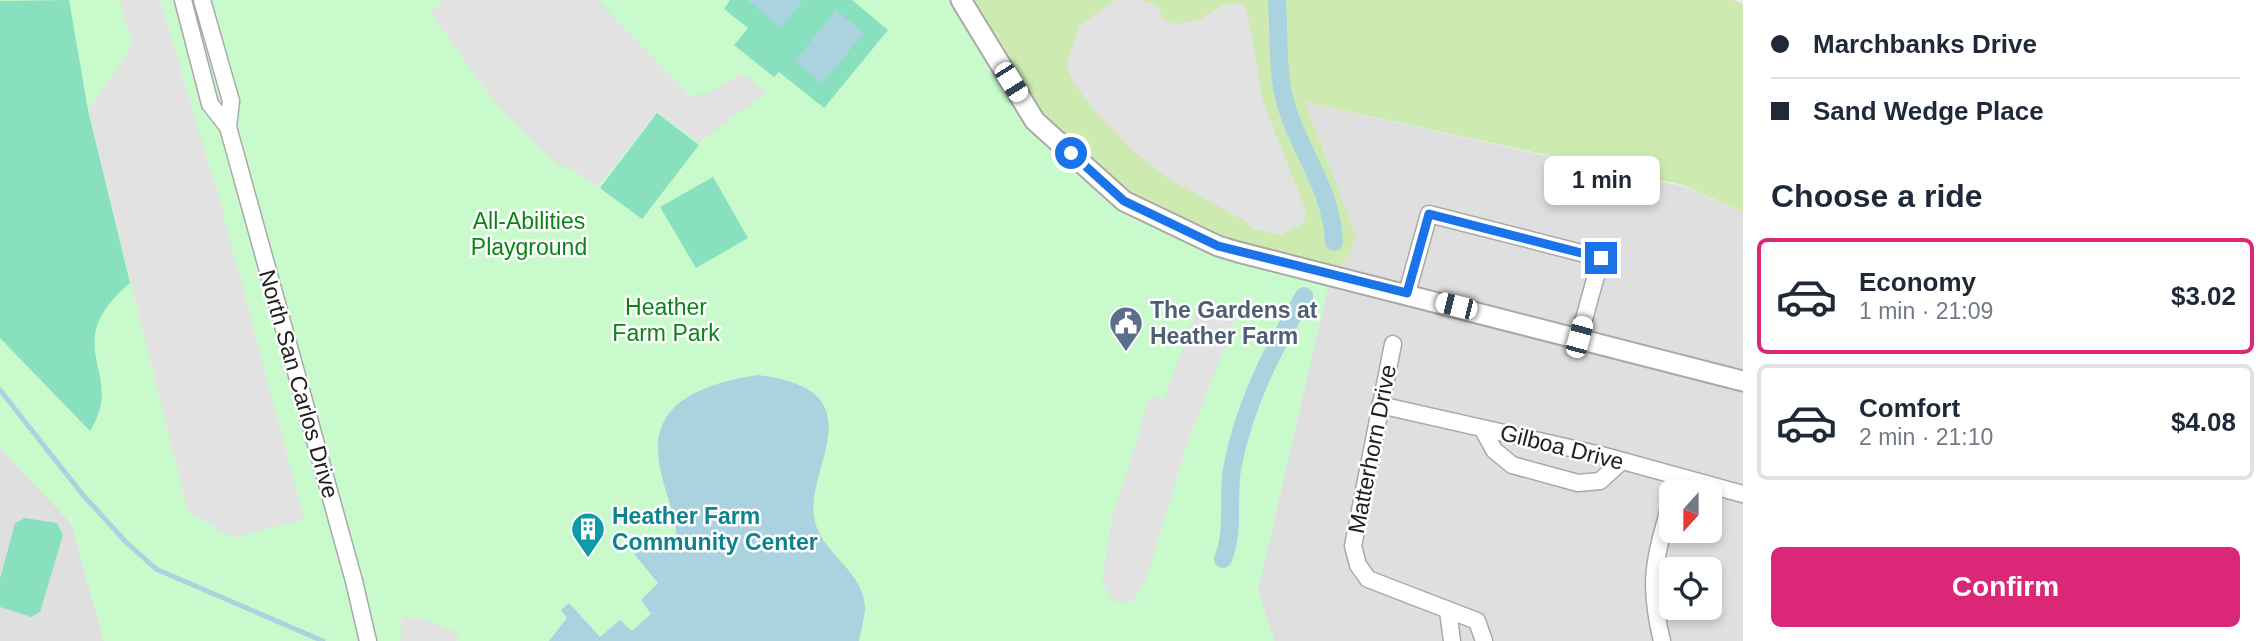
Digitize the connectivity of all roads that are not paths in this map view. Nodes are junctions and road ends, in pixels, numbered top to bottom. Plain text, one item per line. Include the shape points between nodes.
1 (183, 0) edge
2 (202, 0) edge
3 (961, 0) edge
4 (228, 127) junction
5 (1407, 293) junction
6 (1579, 337) junction
7 (1393, 344) dead end
8 (1743, 381) edge
9 (1380, 405) junction
10 (1482, 428) junction
11 (1622, 461) junction
12 (1667, 480) edge
13 (1722, 489) edge
14 (1743, 492) edge
15 (1660, 543) edge
16 (1448, 611) junction
17 (368, 641) edge
18 (1452, 641) edge
19 (1484, 641) edge
20 (1662, 641) edge

1 - 4 street, North San Carlos Drive via 210,104
2 - 4 street, North San Carlos Drive via 231,101
3 - 5 street via 1035,121 1124,201 1218,246
4 - 17 street, North San Carlos Drive
5 - 6 street
5 - 6 street via 1429,214 1574,251 1601,258
6 - 8 street
7 - 9 street, Matterhorn Drive
9 - 10 street, Gilboa Drive
9 - 16 street, Matterhorn Drive via 1354,556 1368,579
10 - 11 street, Gilboa Drive
10 - 11 street via 1494,450 1512,465 1578,483 1600,481
11 - 12 street, Gilboa Drive
13 - 14 street, Gilboa Drive
15 - 20 street via 1653,570 1653,605
16 - 18 street
16 - 19 street, Matterhorn Drive via 1477,621

